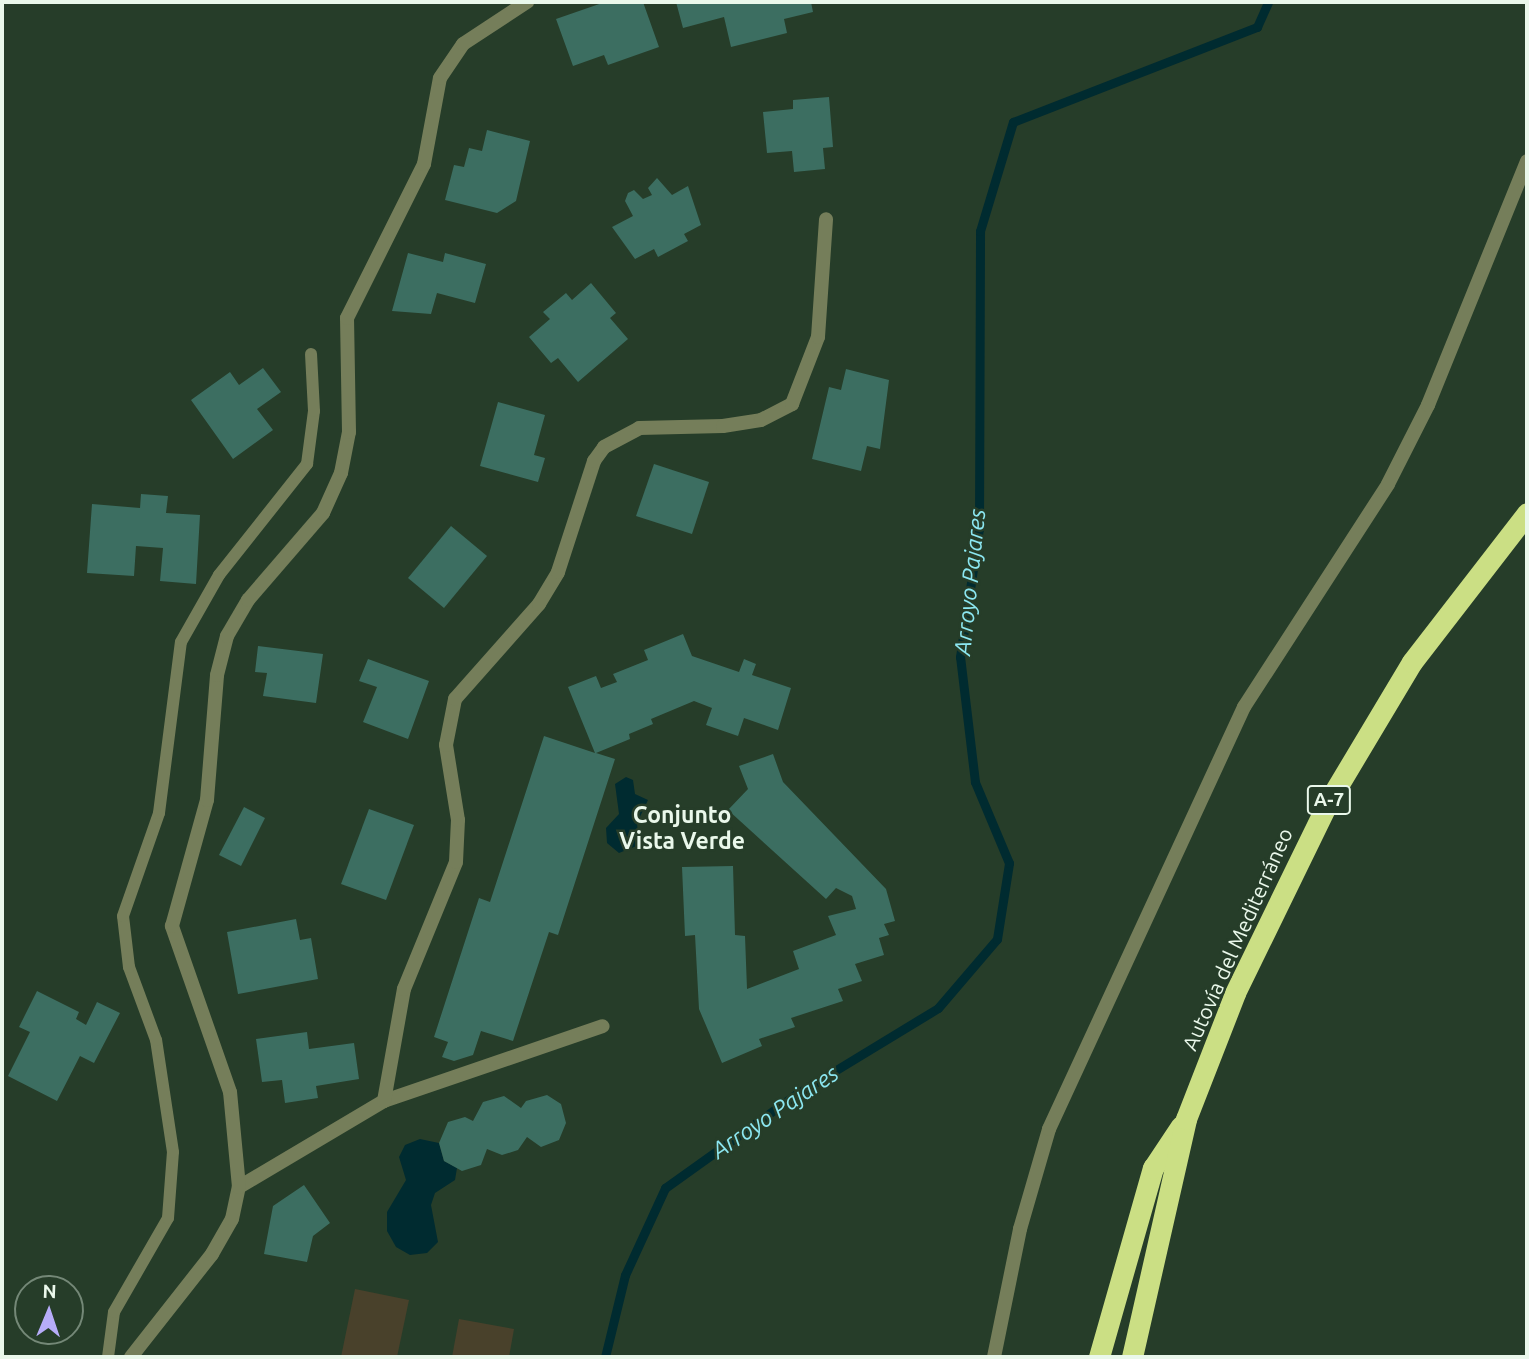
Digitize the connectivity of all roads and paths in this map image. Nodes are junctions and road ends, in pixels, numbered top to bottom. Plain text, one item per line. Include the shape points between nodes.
1 (527, 2) edge
2 (1527, 161) edge
3 (826, 219) dead end
4 (311, 354) dead end
5 (1527, 513) edge
6 (603, 1026) dead end
7 (384, 1101) junction
8 (1186, 1119) junction
9 (239, 1187) junction
10 (108, 1357) edge
11 (131, 1357) edge
12 (994, 1357) edge
13 (1099, 1357) edge
14 (1132, 1357) edge

1 - 9 street via 463,44 440,78 424,164 347,317 349,432 341,473 323,513 248,600 227,636 217,675 207,800 172,926 230,1092
2 - 12 street via 1411,439 1388,484 1244,707 1049,1129 1020,1229
3 - 7 street via 818,337 792,404 761,420 723,426 639,428 604,447 594,461 558,572 539,604 455,699 446,745 458,820 456,863 404,989
4 - 10 lane via 314,411 307,464 219,575 181,642 161,802 123,916 129,967 156,1040 172,1177 168,1218 114,1312
5 - 8 highway, Autovía del Mediterráneo / A-7 via 1412,662 1327,804 1235,993
6 - 7 street
7 - 9 street
8 - 13 highway via 1153,1168
8 - 14 highway, Autovía del Mediterráneo / A-7
9 - 11 street via 232,1219 212,1254

